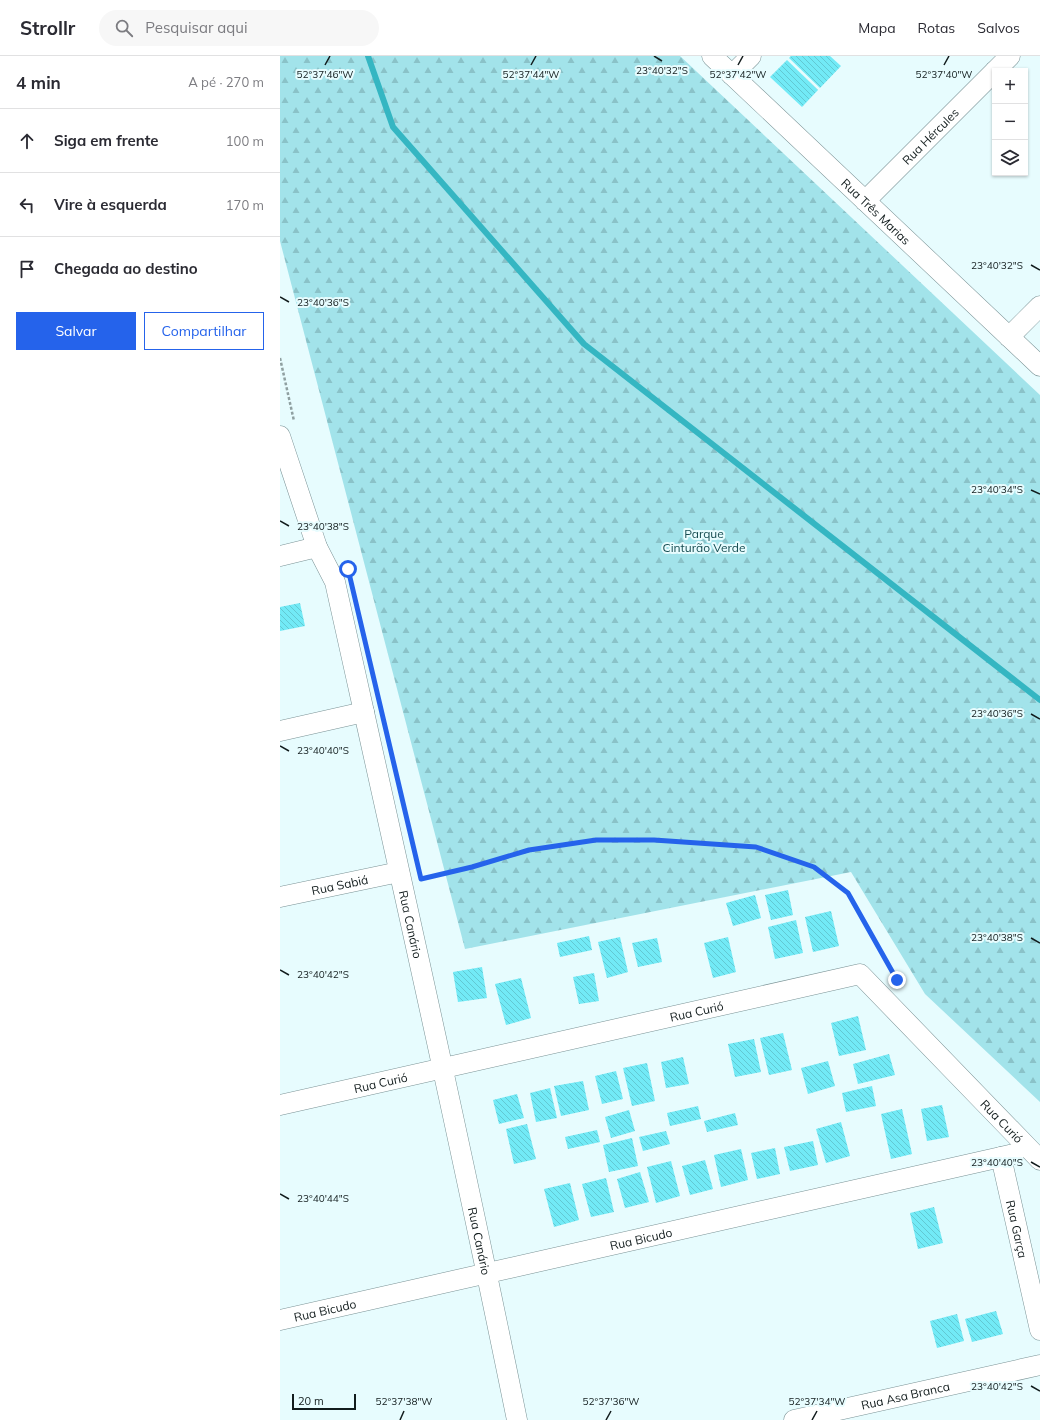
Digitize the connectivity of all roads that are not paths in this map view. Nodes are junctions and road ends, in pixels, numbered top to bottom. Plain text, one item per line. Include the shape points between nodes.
1 (712, 56) edge
2 (751, 56) edge
3 (1010, 56) edge
4 (998, 68) edge
5 (992, 74) edge
6 (732, 75) junction
7 (865, 201) junction
8 (1040, 306) edge
9 (1009, 337) junction
10 (1040, 366) edge
11 (288, 431) edge
12 (317, 546) junction
13 (280, 556) edge
14 (364, 712) junction
15 (280, 731) edge
16 (399, 872) junction
17 (280, 897) edge
18 (443, 1068) junction
19 (280, 1105) edge
20 (1035, 1155) edge
21 (1001, 1157) junction
22 (487, 1273) junction
23 (280, 1320) edge
24 (1040, 1330) edge
25 (1040, 1365) edge
26 (517, 1420) edge
27 (794, 1420) edge

1 - 6 street, Rua Três Marias
2 - 6 street
3 - 4 street, Rua Hércules
5 - 7 street, Rua Hércules
6 - 7 street, Rua Três Marias
7 - 9 street, Rua Três Marias
8 - 9 street
9 - 10 street, Rua Três Marias
11 - 12 street, Rua Canário
12 - 13 street
12 - 14 street, Rua Canário via 335,582
14 - 15 street
14 - 16 street, Rua Canário
16 - 17 street, Rua Sabiá
16 - 18 street, Rua Canário
18 - 19 street, Rua Curió
18 - 20 street, Rua Curió via 860,974
18 - 22 street, Rua Canário
20 - 21 street
21 - 22 street, Rua Bicudo
21 - 24 street, Rua Garça
22 - 23 street, Rua Bicudo
22 - 26 street, Rua Canário
25 - 27 street, Rua Asa Branca

